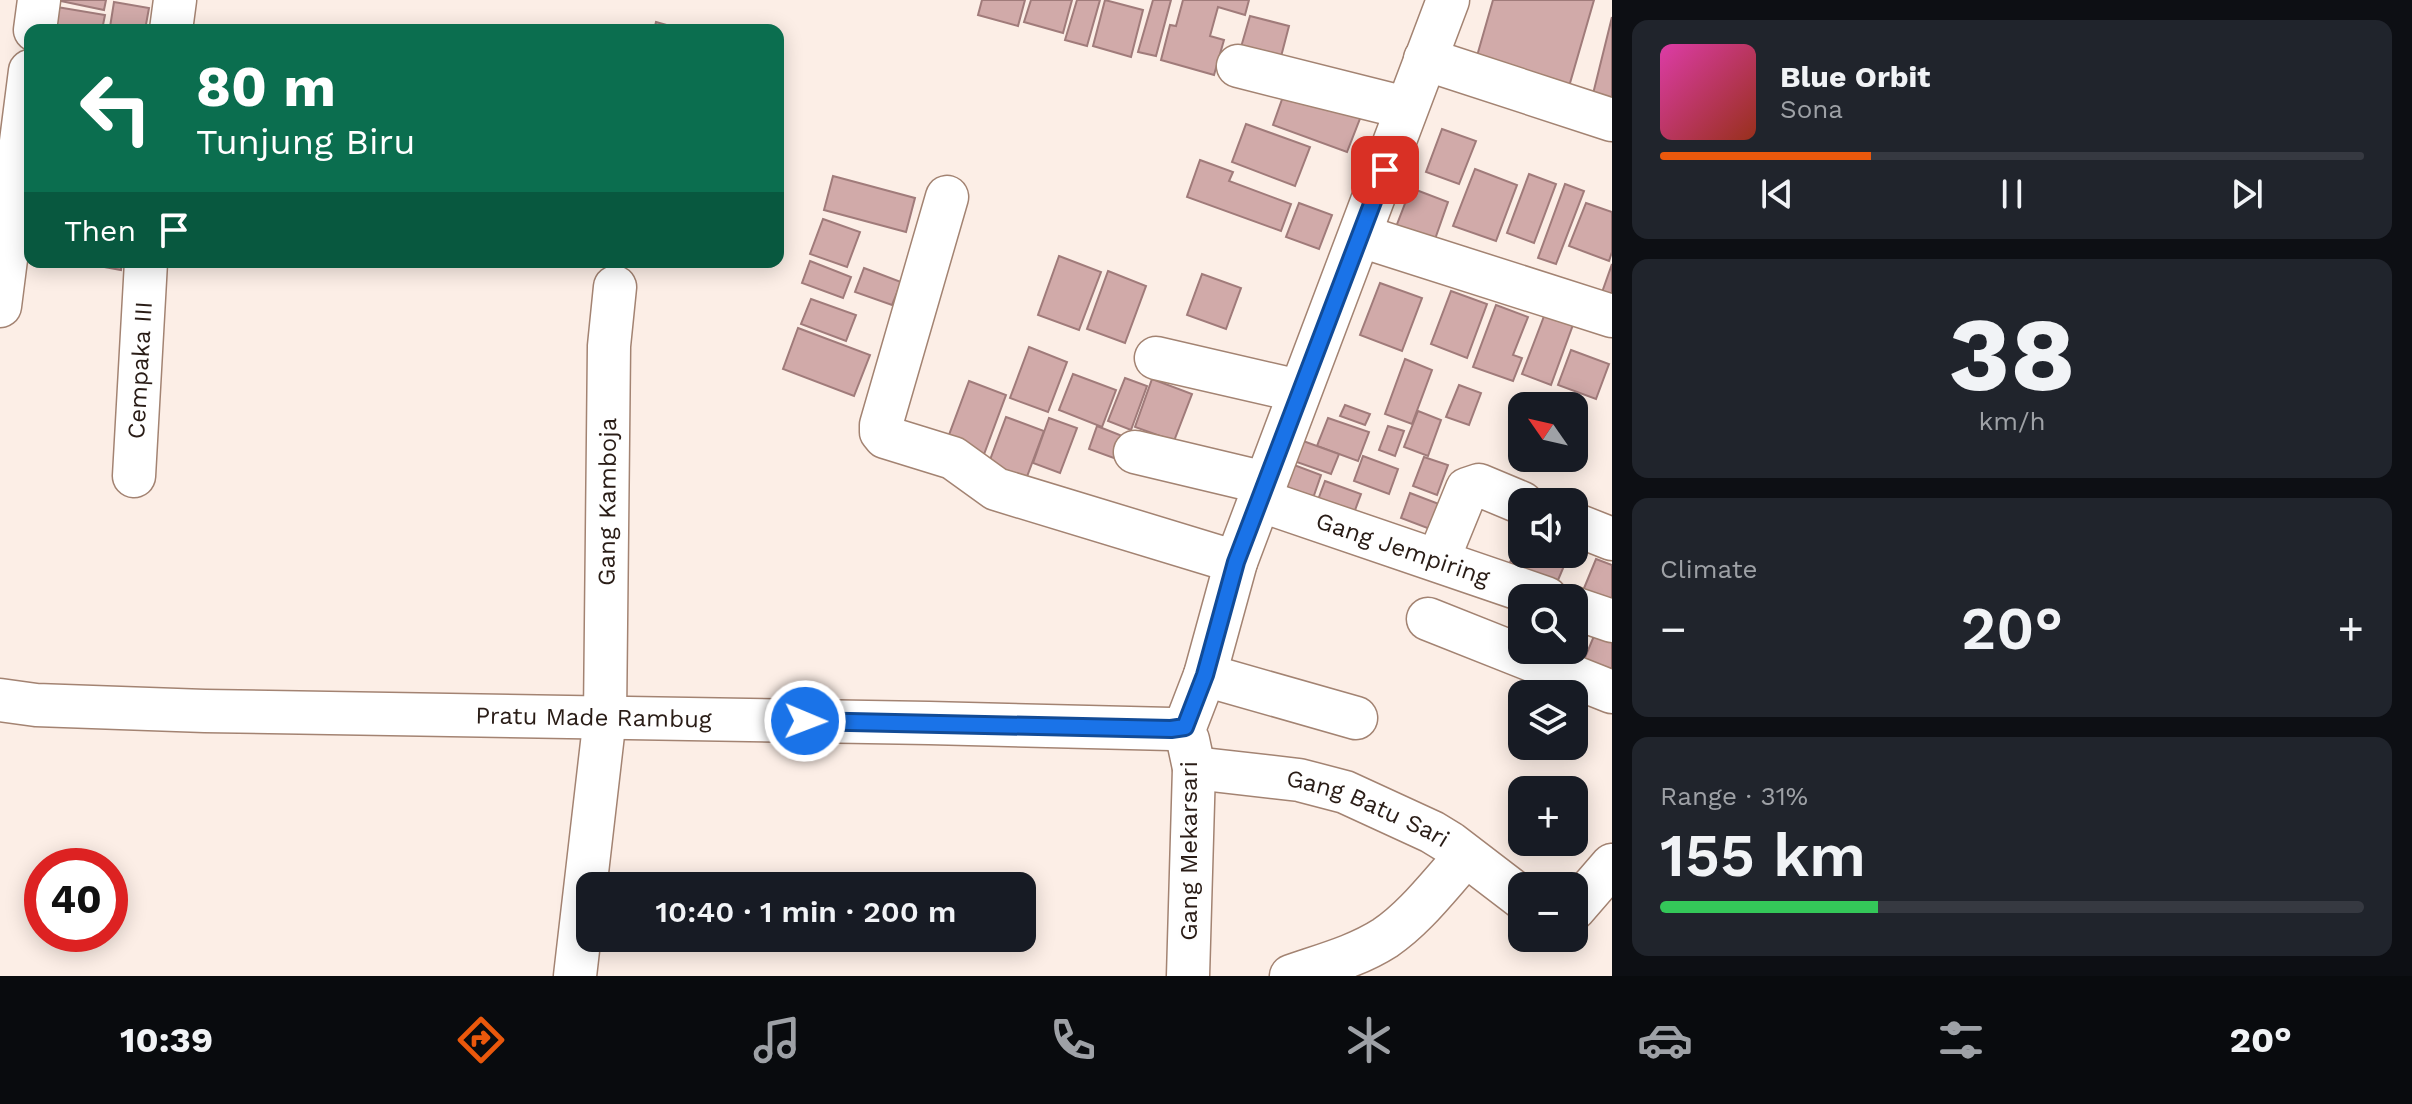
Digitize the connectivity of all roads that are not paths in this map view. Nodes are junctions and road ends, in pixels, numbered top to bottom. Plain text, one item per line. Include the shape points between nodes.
1 (39, 0) edge
2 (175, 0) edge
3 (1448, 0) edge
4 (36, 24) edge
5 (172, 24) edge
6 (1425, 59) junction
7 (1238, 66) dead end
8 (1406, 108) junction
9 (1612, 120) edge
10 (24, 162) edge
11 (22, 192) edge
12 (947, 197) dead end
13 (1361, 236) junction
14 (146, 268) edge
15 (615, 287) dead end
16 (0, 306) edge
17 (1612, 316) edge
18 (1156, 358) dead end
19 (1299, 391) junction
20 (1135, 452) dead end
21 (134, 476) dead end
22 (1262, 492) junction
23 (1508, 497) edge
24 (1588, 530) edge
25 (1612, 539) edge
26 (1438, 560) junction
27 (1236, 562) junction
28 (1508, 585) edge
29 (1588, 613) edge
30 (1428, 619) dead end
31 (1612, 621) edge
32 (1205, 675) junction
33 (1612, 692) edge
34 (0, 700) edge
35 (605, 717) junction
36 (1356, 718) dead end
37 (1185, 727) junction
38 (1194, 768) junction
39 (1465, 857) junction
40 (1612, 865) edge
41 (1508, 888) edge
42 (1588, 893) edge
43 (575, 976) edge
44 (1188, 976) edge
45 (1291, 976) edge

1 - 4 street
2 - 5 street
3 - 6 street
6 - 8 street
6 - 9 street
7 - 8 street
8 - 13 street
10 - 11 street
11 - 16 street
12 - 27 street via 881,432 953,458 996,489
13 - 17 street
13 - 19 street
14 - 21 street, Cempaka III
15 - 35 street, Gang Kamboja via 609,346
18 - 19 street
19 - 22 street
20 - 22 street, Gang Jempiring
22 - 26 street, Gang Jempiring
22 - 27 street
23 - 26 street via 1479,485 1467,489
24 - 25 street
26 - 28 street, Gang Jempiring
27 - 32 street
29 - 31 street
30 - 33 street
32 - 36 street
32 - 37 street
34 - 35 street, Pratu Made Rambug via 205,711
35 - 37 street, Pratu Made Rambug
35 - 43 street, Gang Kamboja
37 - 38 street, Gang Mekarsari
38 - 39 street, Gang Batu Sari via 1299,780 1345,792 1432,832
38 - 44 street, Gang Mekarsari
39 - 41 street, Gang Batu Sari
39 - 45 street via 1384,939
40 - 42 street

